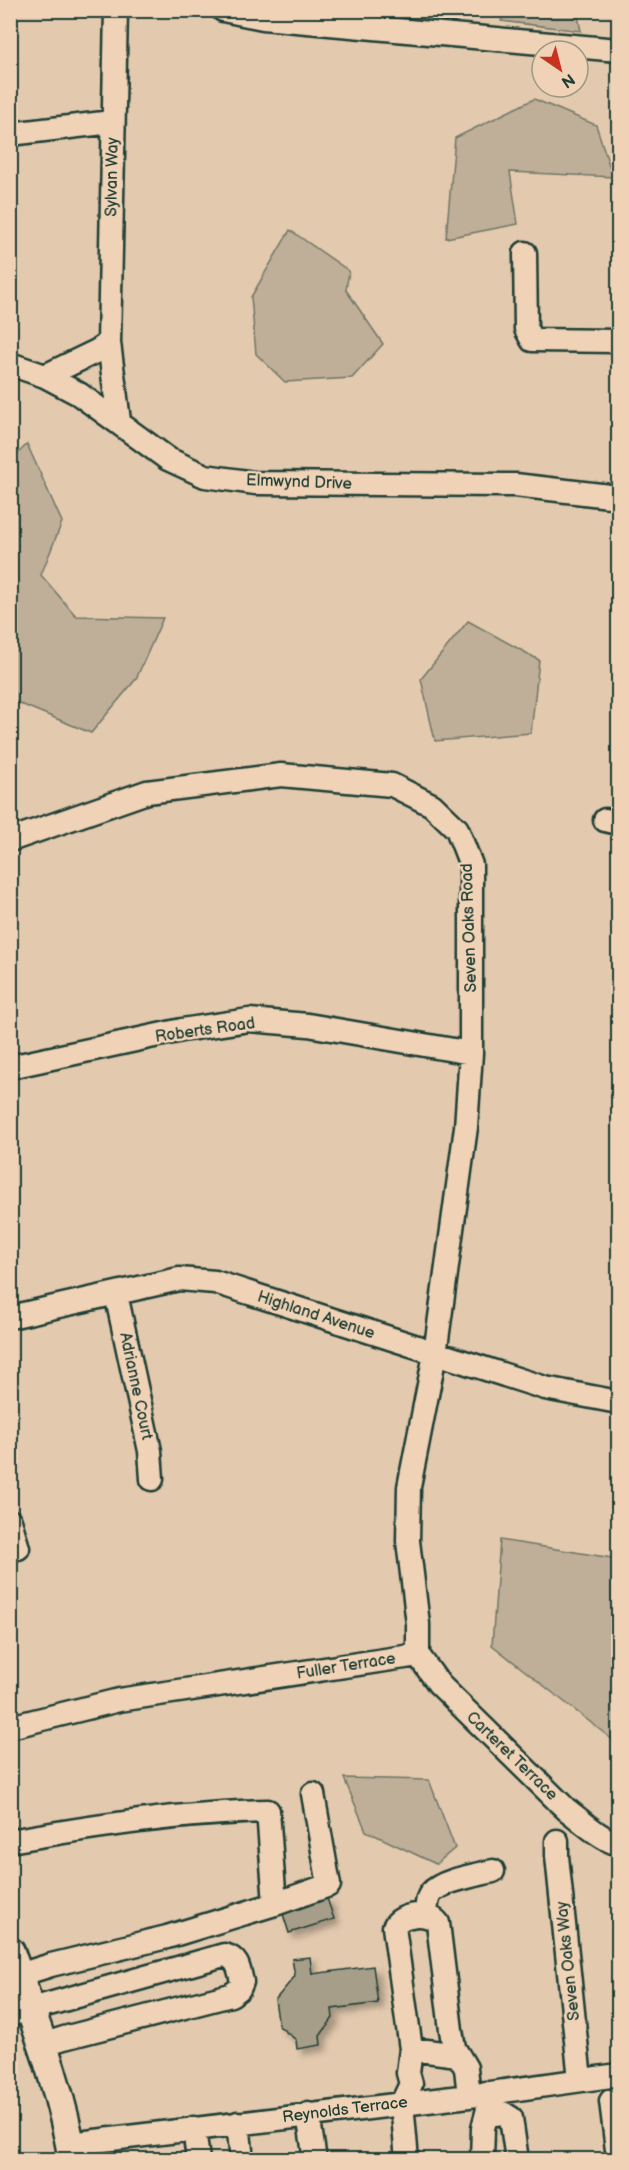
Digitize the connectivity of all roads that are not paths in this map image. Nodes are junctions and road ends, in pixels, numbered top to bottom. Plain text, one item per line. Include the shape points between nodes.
1 (116, 10) edge
2 (223, 10) edge
3 (618, 50) edge
4 (112, 122) junction
5 (10, 134) edge
6 (525, 253) dead end
7 (618, 341) edge
8 (109, 343) junction
9 (10, 364) edge
10 (45, 376) junction
11 (119, 422) junction
12 (618, 497) edge
13 (10, 840) edge
14 (471, 1053) junction
15 (10, 1067) edge
16 (116, 1294) junction
17 (10, 1317) edge
18 (435, 1354) junction
19 (618, 1402) edge
20 (152, 1479) dead end
21 (10, 1521) edge
22 (10, 1550) edge
23 (418, 1655) junction
24 (10, 1727) edge
25 (314, 1794) dead end
26 (10, 1841) edge
27 (557, 1841) dead end
28 (618, 1844) edge
29 (493, 1871) dead end
30 (275, 1904) junction
31 (432, 1920) junction
32 (15, 1964) edge
33 (20, 2012) edge
34 (42, 2045) junction
35 (411, 2049) junction
36 (458, 2055) junction
37 (618, 2075) edge
38 (580, 2080) junction
39 (481, 2101) junction
40 (611, 2101) dead end
41 (402, 2103) junction
42 (308, 2114) junction
43 (238, 2123) junction
44 (194, 2128) junction
45 (72, 2152) edge
46 (618, 2158) edge
47 (198, 2160) edge
48 (242, 2160) edge
49 (315, 2160) edge
50 (407, 2160) edge
51 (482, 2160) edge
52 (517, 2160) edge

1 - 4 street, Sylvan Way
2 - 3 street via 275,19
4 - 5 street
4 - 8 street, Sylvan Way
6 - 7 street via 526,329 532,340
8 - 10 street
8 - 11 street, Sylvan Way
9 - 10 street, Elmwynd Drive
10 - 11 street, Elmwynd Drive
11 - 12 street, Elmwynd Drive via 168,459 205,476 255,483 515,485
13 - 14 street, Seven Oaks Road via 147,792 281,775 392,785 432,805 457,830 471,865
14 - 15 street, Roberts Road via 308,1025 249,1020
14 - 18 street, Seven Oaks Road via 466,1127
16 - 17 street, Highland Avenue
16 - 18 street, Highland Avenue via 179,1279 215,1282
16 - 20 street, Adrianne Court via 150,1450
18 - 19 street, Highland Avenue via 544,1388
18 - 23 street, Fuller Terrace via 410,1487 408,1541
21 - 22 street via 18,1548
23 - 24 street, Fuller Terrace via 119,1700
23 - 28 street, Carteret Terrace via 439,1684 566,1809
25 - 30 street via 329,1885
26 - 30 street via 96,1826 268,1811
27 - 38 street, Seven Oaks Way
29 - 31 street via 437,1888 428,1899
30 - 32 street via 167,1937 51,1965
31 - 35 street via 404,1918 394,1927
31 - 36 street
32 - 33 main road
33 - 34 main road
33 - 34 street via 224,1955 236,1961 242,1982 231,1995
34 - 45 main road
35 - 36 street
35 - 41 street via 411,2084
36 - 39 street
37 - 38 street, Reynolds Terrace
38 - 39 street, Reynolds Terrace
39 - 41 street, Reynolds Terrace
39 - 51 street
39 - 52 street via 511,2118
40 - 46 street
41 - 42 street, Reynolds Terrace
41 - 50 street
42 - 43 street, Reynolds Terrace
42 - 49 street
43 - 44 street, Reynolds Terrace
43 - 48 street
44 - 45 street, Reynolds Terrace
44 - 47 street

